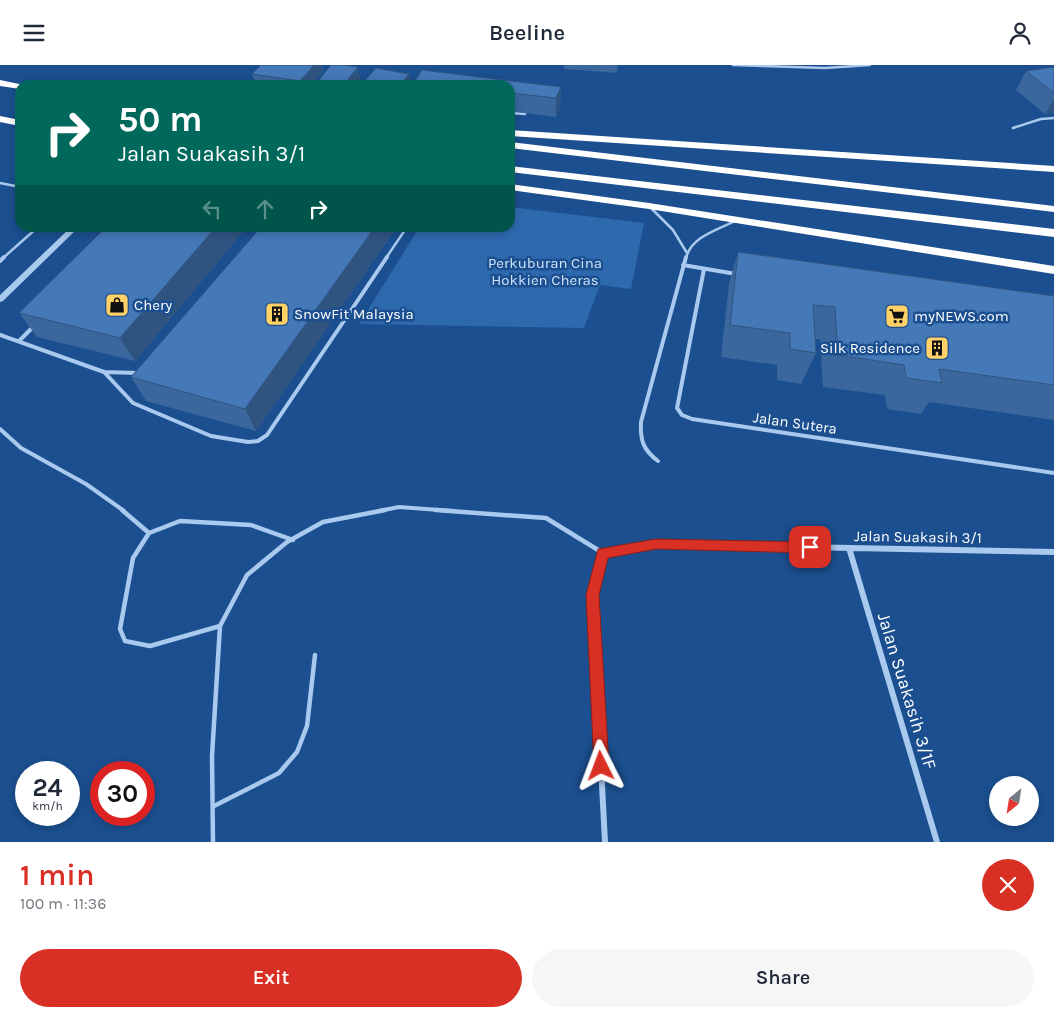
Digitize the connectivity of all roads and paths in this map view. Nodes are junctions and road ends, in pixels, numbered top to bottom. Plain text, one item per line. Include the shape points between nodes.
1 (732, 65) edge
2 (870, 65) edge
3 (824, 67) edge
4 (0, 83) edge
5 (15, 85) edge
6 (0, 110) edge
7 (15, 112) edge
8 (515, 113) edge
9 (525, 114) edge
10 (1054, 118) edge
11 (0, 119) edge
12 (15, 122) edge
13 (1013, 128) dead end
14 (515, 133) edge
15 (515, 146) edge
16 (1054, 169) edge
17 (515, 170) edge
18 (0, 183) edge
19 (15, 186) edge
20 (515, 188) edge
21 (649, 206) junction
22 (1054, 209) edge
23 (737, 220) junction
24 (32, 232) edge
25 (71, 232) edge
26 (404, 232) edge
27 (1054, 233) edge
28 (687, 253) junction
29 (0, 261) edge
30 (683, 265) junction
31 (704, 269) junction
32 (1054, 270) edge
33 (743, 275) edge
34 (0, 299) edge
35 (40, 320) edge
36 (0, 335) edge
37 (20, 340) junction
38 (104, 372) junction
39 (142, 372) edge
40 (0, 429) edge
41 (658, 461) dead end
42 (1054, 473) edge
43 (148, 533) junction
44 (293, 540) junction
45 (849, 548) junction
46 (1054, 552) edge
47 (603, 553) junction
48 (220, 626) junction
49 (315, 655) dead end
50 (214, 806) junction
51 (213, 842) edge
52 (605, 842) edge
53 (937, 842) edge

1 - 3 lane
2 - 3 lane
4 - 5 highway
6 - 7 highway
8 - 9 lane
10 - 13 lane
11 - 12 highway
14 - 16 highway
15 - 22 highway
17 - 27 highway
18 - 19 lane
20 - 21 highway
21 - 23 highway
21 - 28 lane via 673,229
23 - 28 lane via 700,238
23 - 32 highway
24 - 29 lane
25 - 34 street
26 - 38 lane via 267,435 258,441 211,436 133,403
28 - 30 lane
30 - 31 lane
30 - 41 lane via 641,421 640,437 644,451
31 - 33 lane
31 - 42 lane, Jalan Sutera via 677,408 682,415
35 - 37 lane
36 - 37 lane
37 - 38 lane
38 - 39 lane
40 - 43 lane via 5,436 44,462 98,491
43 - 44 lane via 180,521 251,525
43 - 48 lane via 133,558 120,629 125,641 150,646
44 - 47 lane via 323,522 399,507 546,518
44 - 48 lane via 248,575
45 - 46 street, Jalan Suakasih 3/1
45 - 47 street, Jalan Suakasih 3/1 via 656,544
45 - 53 street, Jalan Suakasih 3/1F
47 - 52 street via 592,595
48 - 50 lane via 212,756
49 - 50 lane via 306,726 298,752 279,773
50 - 51 lane

